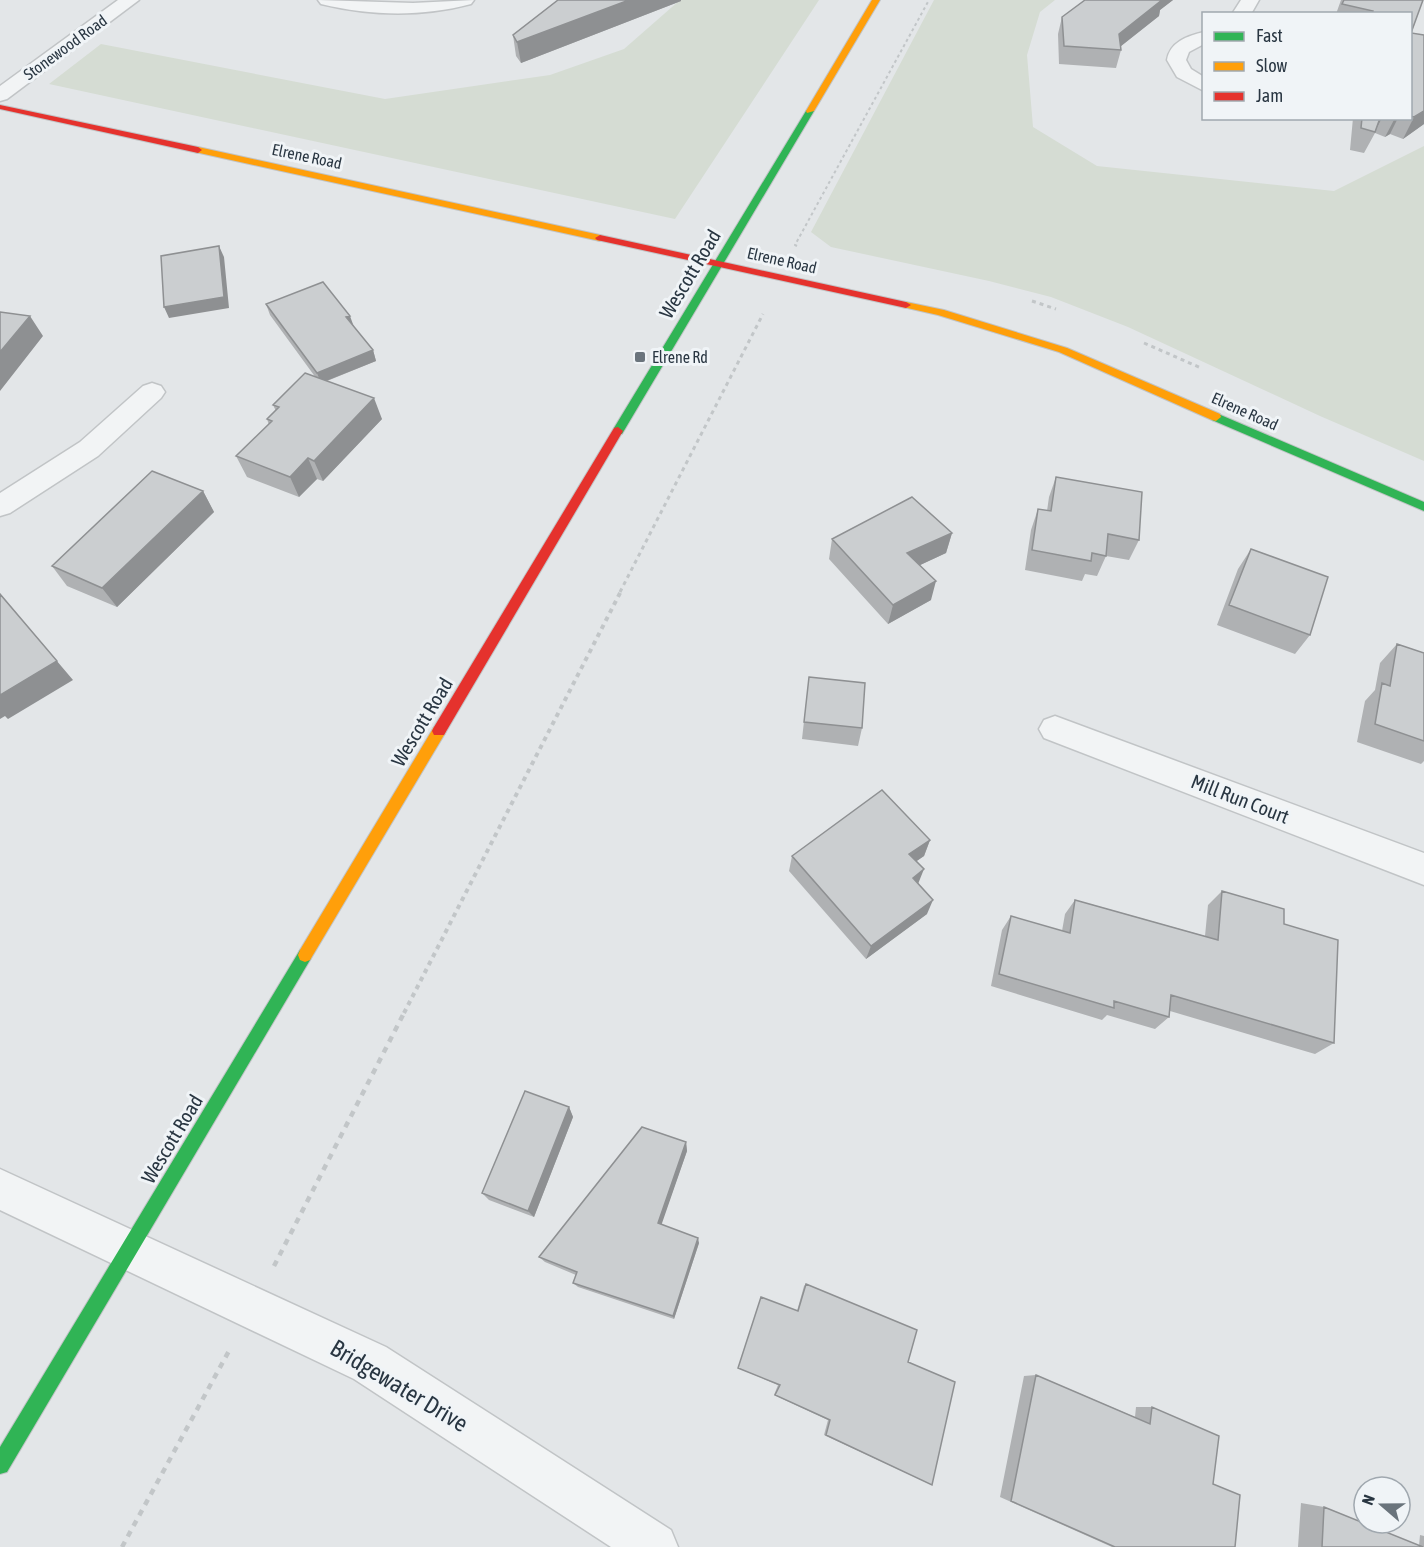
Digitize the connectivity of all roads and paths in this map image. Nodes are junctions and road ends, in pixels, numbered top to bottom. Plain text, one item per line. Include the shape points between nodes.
1 (129, 0) edge
2 (327, 0) edge
3 (465, 0) edge
4 (876, 0) edge
5 (929, 0) edge
6 (1202, 38) edge
7 (1202, 84) edge
8 (0, 94) edge
9 (0, 106) edge
10 (795, 245) dead end
11 (719, 263) junction
12 (763, 314) dead end
13 (152, 392) dead end
14 (0, 506) edge
15 (1424, 507) edge
16 (1055, 729) dead end
17 (1424, 869) edge
18 (0, 1189) edge
19 (129, 1250) junction
20 (252, 1307) junction
21 (0, 1465) edge
22 (122, 1547) edge
23 (654, 1547) edge

1 - 8 street, Stonewood Road
2 - 3 street via 383,9
4 - 11 street, Wescott Road
5 - 10 path
6 - 7 street via 1179,48 1175,56 1183,73
9 - 11 street, Elrene Road
11 - 15 street, Elrene Road via 940,312 1063,350
11 - 19 street, Wescott Road
12 - 20 path
13 - 14 street via 89,449
16 - 17 street, Mill Run Court
18 - 19 street, Bridgewater Drive
19 - 20 street, Bridgewater Drive
19 - 21 street, Wescott Road
20 - 22 path
20 - 23 street, Bridgewater Drive via 370,1363

